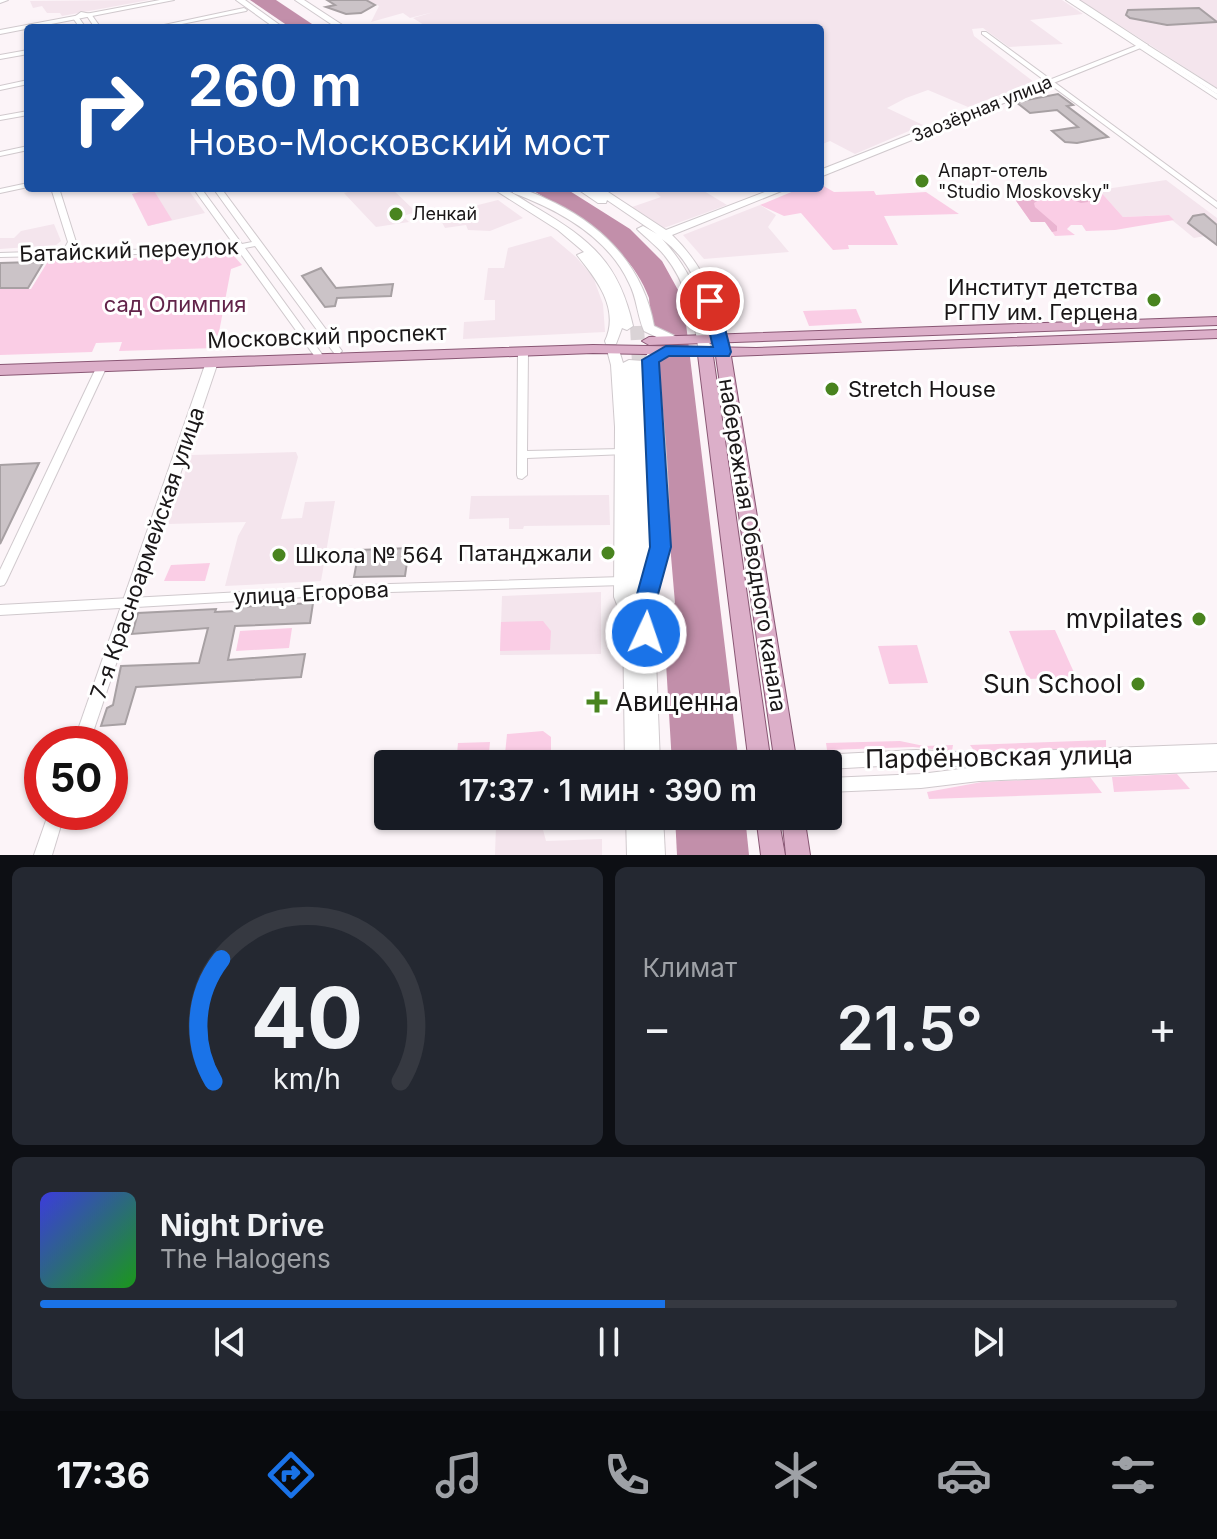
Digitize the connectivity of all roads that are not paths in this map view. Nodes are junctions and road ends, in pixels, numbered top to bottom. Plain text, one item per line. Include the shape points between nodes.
1 (158, 0) edge
2 (171, 0) edge
3 (229, 0) edge
4 (240, 0) edge
5 (286, 0) edge
6 (299, 0) edge
7 (1072, 0) edge
8 (244, 10) junction
9 (82, 16) junction
10 (35, 24) edge
11 (83, 24) edge
12 (93, 24) edge
13 (173, 24) edge
14 (263, 24) edge
15 (274, 24) edge
16 (324, 24) edge
17 (337, 24) edge
18 (24, 26) edge
19 (0, 30) edge
20 (984, 33) dead end
21 (1142, 46) junction
22 (24, 53) edge
23 (0, 57) edge
24 (1051, 82) junction
25 (24, 83) edge
26 (0, 88) edge
27 (1217, 94) edge
28 (24, 114) edge
29 (0, 118) edge
30 (24, 149) edge
31 (0, 154) edge
32 (824, 172) edge
33 (24, 186) edge
34 (0, 191) edge
35 (56, 192) edge
36 (200, 192) edge
37 (220, 192) edge
38 (514, 192) edge
39 (588, 192) edge
40 (601, 192) edge
41 (774, 192) edge
42 (1217, 206) edge
43 (662, 236) junction
44 (257, 243) junction
45 (241, 248) junction
46 (66, 253) junction
47 (0, 255) edge
48 (1217, 321) edge
49 (632, 326) tunnel mouth
50 (1217, 334) edge
51 (660, 345) junction
52 (705, 345) junction
53 (612, 346) junction
54 (337, 351) junction
55 (523, 351) junction
56 (318, 355) junction
57 (212, 362) junction
58 (0, 363) edge
59 (102, 366) junction
60 (0, 370) edge
61 (622, 452) junction
62 (522, 455) junction
63 (522, 475) dead end
64 (622, 581) junction
65 (0, 582) edge
66 (646, 598) junction
67 (129, 603) junction
68 (0, 610) edge
69 (631, 625) junction
70 (87, 726) edge
71 (634, 750) edge
72 (651, 750) edge
73 (758, 750) edge
74 (783, 750) edge
75 (1217, 751) edge
76 (842, 760) edge
77 (1217, 764) edge
78 (842, 784) edge
79 (51, 830) edge
80 (636, 830) edge
81 (654, 830) edge
82 (769, 830) edge
83 (795, 830) edge
84 (43, 855) edge
85 (637, 855) edge
86 (655, 855) edge
87 (773, 855) edge
88 (798, 855) edge

1 - 9 street
2 - 9 street
3 - 8 main road
4 - 15 main road
5 - 16 main road
6 - 17 main road
7 - 21 main road
8 - 13 street
8 - 14 main road
9 - 10 street
9 - 11 street
9 - 12 street
18 - 19 street
20 - 24 street
21 - 24 main road, Заозёрная улица
21 - 27 street
22 - 23 street
24 - 32 main road, Заозёрная улица
24 - 42 street
25 - 26 street
28 - 29 street
30 - 31 street
33 - 34 street
35 - 46 street via 72,242
36 - 45 street
37 - 44 street
38 - 49 main road via 598,257 620,292
38 - 51 main road via 568,217 616,253 640,289 648,328
38 - 53 main road via 517,205 574,246 599,275 615,318
39 - 43 main road, набережная Обводного канала
40 - 43 main road, набережная Обводного канала
41 - 43 main road
43 - 52 main road, набережная Обводного канала via 685,251 699,274
44 - 45 street, Батайский переулок
44 - 54 street
45 - 46 street, Батайский переулок
45 - 56 street
46 - 47 street, Батайский переулок
48 - 52 main road
50 - 52 main road
51 - 52 main road, Московский проспект
51 - 53 main road, Московский проспект
51 - 66 main road via 650,361 660,547
52 - 73 main road, набережная Обводного канала
52 - 74 main road, набережная Обводного канала
53 - 54 main road, Московский проспект
53 - 55 main road, Московский проспект
53 - 61 main road via 618,360
54 - 56 main road, Московский проспект
55 - 56 main road, Московский проспект
55 - 62 street
56 - 57 main road, Московский проспект
56 - 58 main road, Московский проспект
57 - 59 main road, Московский проспект
57 - 67 street, 7-я Красноармейская улица
59 - 60 main road, Московский проспект
59 - 65 street
61 - 62 street
61 - 64 main road
62 - 63 street
64 - 67 street, улица Егорова
64 - 69 main road
66 - 69 main road via 649,541 634,364
66 - 72 main road
67 - 68 street, улица Егорова
67 - 70 street, 7-я Красноармейская улица
69 - 71 main road
75 - 76 street, Парфёновская улица
77 - 78 street, Парфёновская улица
79 - 84 street
80 - 85 main road
81 - 86 main road
82 - 87 main road
83 - 88 main road

